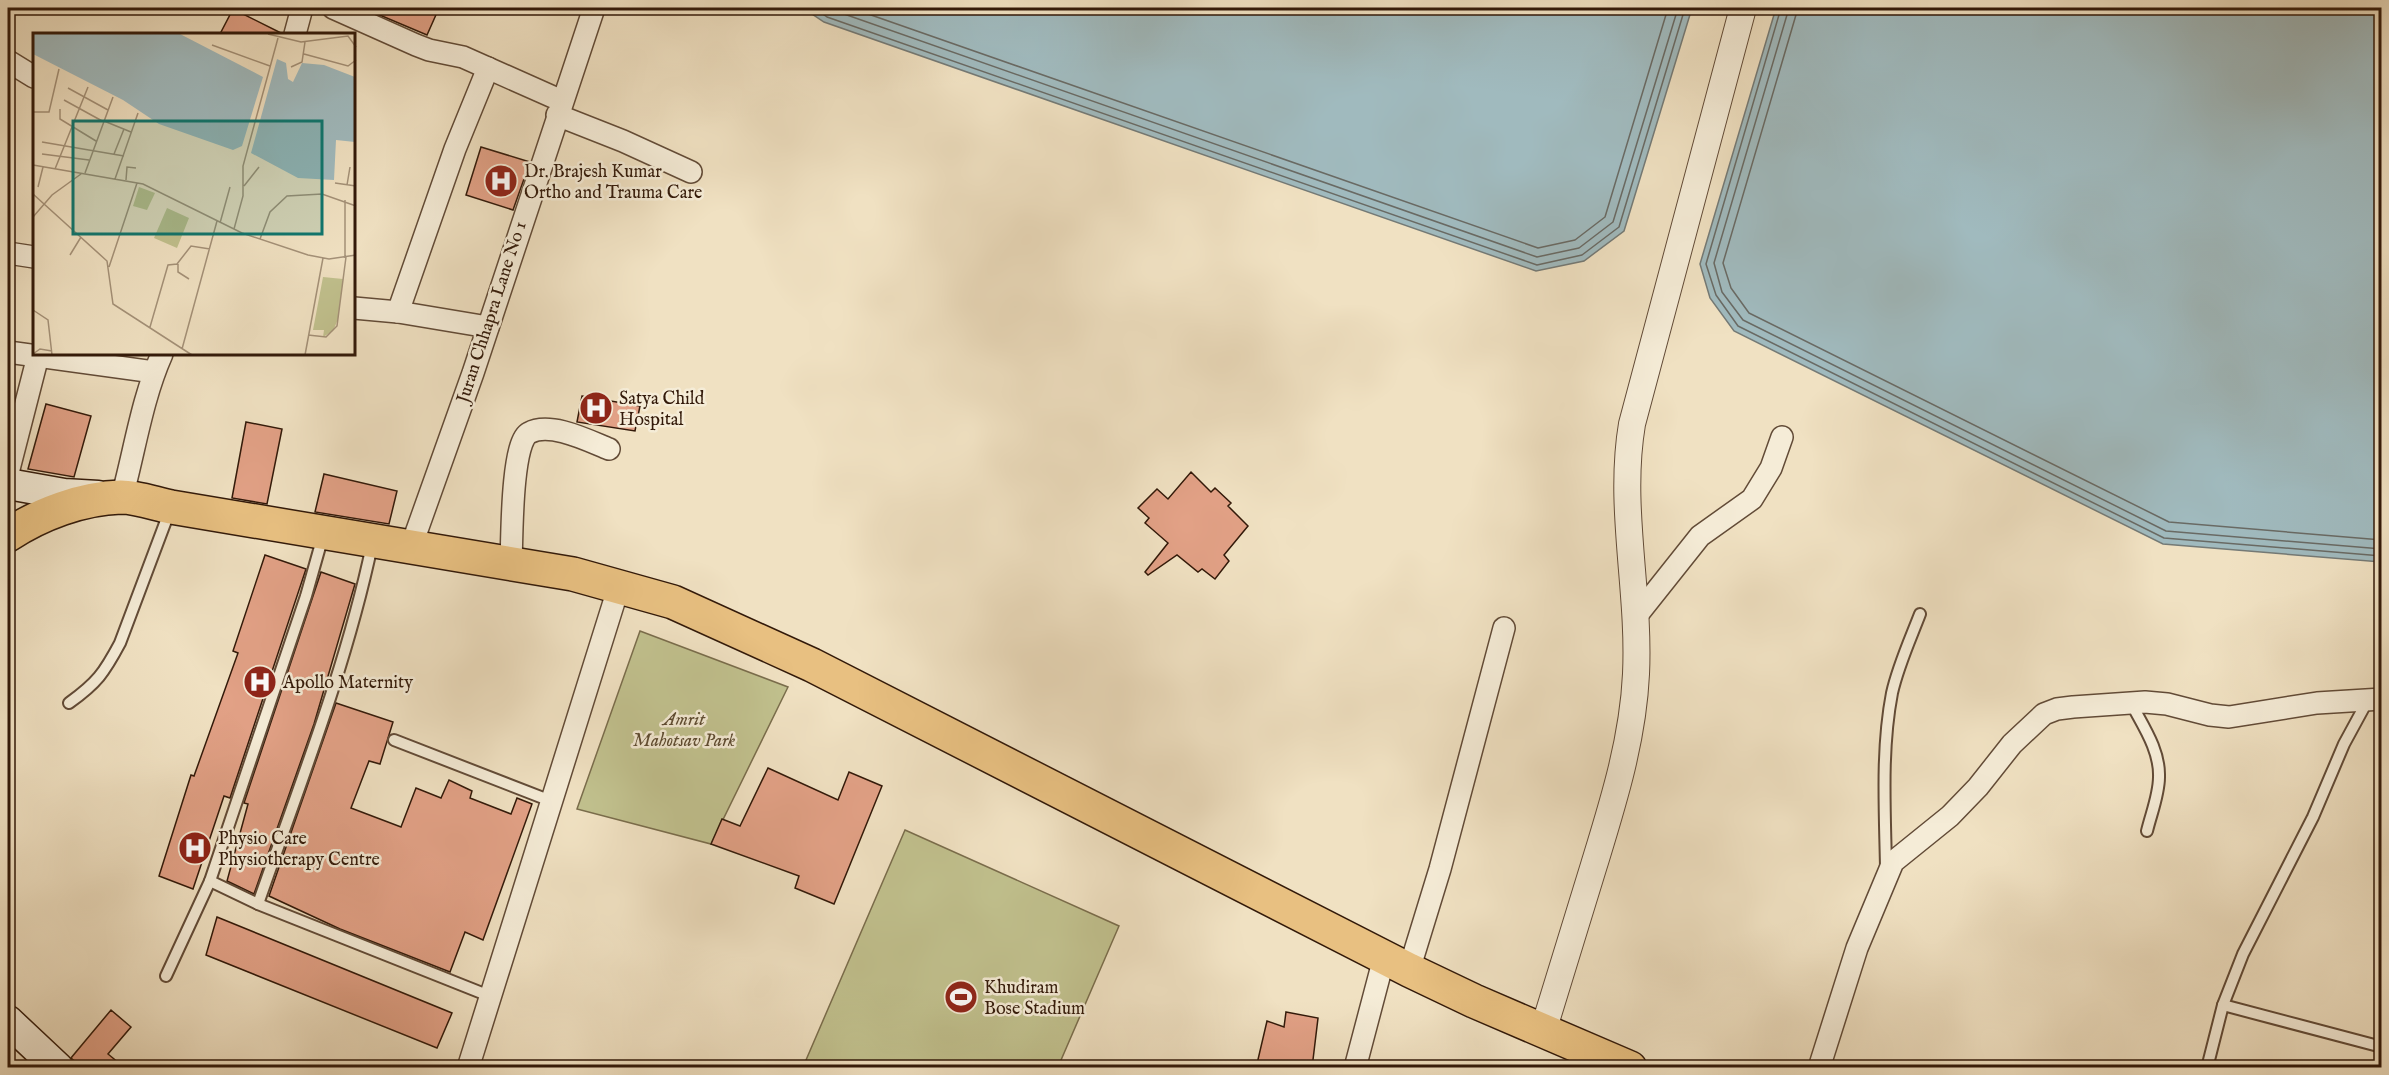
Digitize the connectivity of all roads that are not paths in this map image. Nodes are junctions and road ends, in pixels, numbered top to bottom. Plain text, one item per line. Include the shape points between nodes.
1 (302, 8) edge
2 (333, 8) edge
3 (594, 8) edge
4 (1743, 8) edge
5 (295, 33) edge
6 (8, 61) edge
7 (488, 68) junction
8 (33, 76) edge
9 (559, 108) junction
10 (691, 172) dead end
11 (8, 253) edge
12 (33, 257) edge
13 (356, 308) edge
14 (398, 312) junction
15 (488, 327) junction
16 (8, 352) edge
17 (33, 355) edge
18 (38, 356) joint
19 (158, 363) edge
20 (1782, 437) dead end
21 (609, 449) dead end
22 (8, 473) edge
23 (8, 484) edge
24 (122, 497) junction
25 (171, 507) junction
26 (324, 533) junction
27 (8, 535) edge
28 (373, 541) junction
29 (411, 548) junction
30 (511, 565) junction
31 (619, 586) junction
32 (1920, 614) dead end
33 (1634, 619) junction
34 (1504, 628) dead end
35 (2375, 698) edge
36 (69, 703) dead end
37 (2131, 703) junction
38 (394, 740) dead end
39 (551, 801) junction
40 (2147, 831) dead end
41 (1886, 874) junction
42 (210, 881) junction
43 (258, 904) junction
44 (1397, 964) junction
45 (166, 976) dead end
46 (492, 997) junction
47 (2223, 1005) junction
48 (8, 1021) edge
49 (1543, 1031) junction
50 (2382, 1047) edge
51 (58, 1068) edge
52 (468, 1068) edge
53 (1355, 1068) edge
54 (1630, 1068) edge
55 (1819, 1068) edge
56 (2207, 1068) edge

1 - 5 street
2 - 7 street via 416,45
3 - 9 street, Juran Chhapra Lane No 1
4 - 33 street via 1632,424 1626,492
6 - 8 street
7 - 9 street
7 - 14 street
9 - 10 street
9 - 15 street, Juran Chhapra Lane No 1
11 - 12 street
13 - 14 street
14 - 15 street
15 - 29 street, Juran Chhapra Lane No 1
16 - 17 street
18 - 19 street
18 - 22 street
19 - 24 street
20 - 33 street via 1771,468 1752,499 1700,536
21 - 30 street via 551,430 538,430 523,438 515,477
23 - 24 main road via 64,494
24 - 25 main road
24 - 27 main road via 50,513
25 - 26 main road
25 - 36 lane via 120,643 102,676
26 - 28 main road
26 - 42 lane
28 - 29 main road
28 - 43 lane via 340,670
29 - 30 main road
30 - 31 main road
31 - 39 street
31 - 44 main road via 673,602 812,665
32 - 41 lane via 1899,666 1888,722
33 - 49 street via 1636,674 1625,752
34 - 44 street via 1440,869
35 - 37 street via 2229,717 2167,704
35 - 47 lane via 2344,744 2313,818 2243,954
37 - 40 lane via 2156,752 2159,767 2160,779
37 - 41 street via 2073,706 2044,714 2012,744 1962,804 1893,862
38 - 39 lane
39 - 46 street
41 - 55 street via 1857,948
42 - 43 lane
42 - 45 lane
43 - 46 lane
44 - 49 main road
44 - 53 street
46 - 52 street
47 - 50 lane
47 - 56 lane
48 - 51 main road
49 - 54 main road

